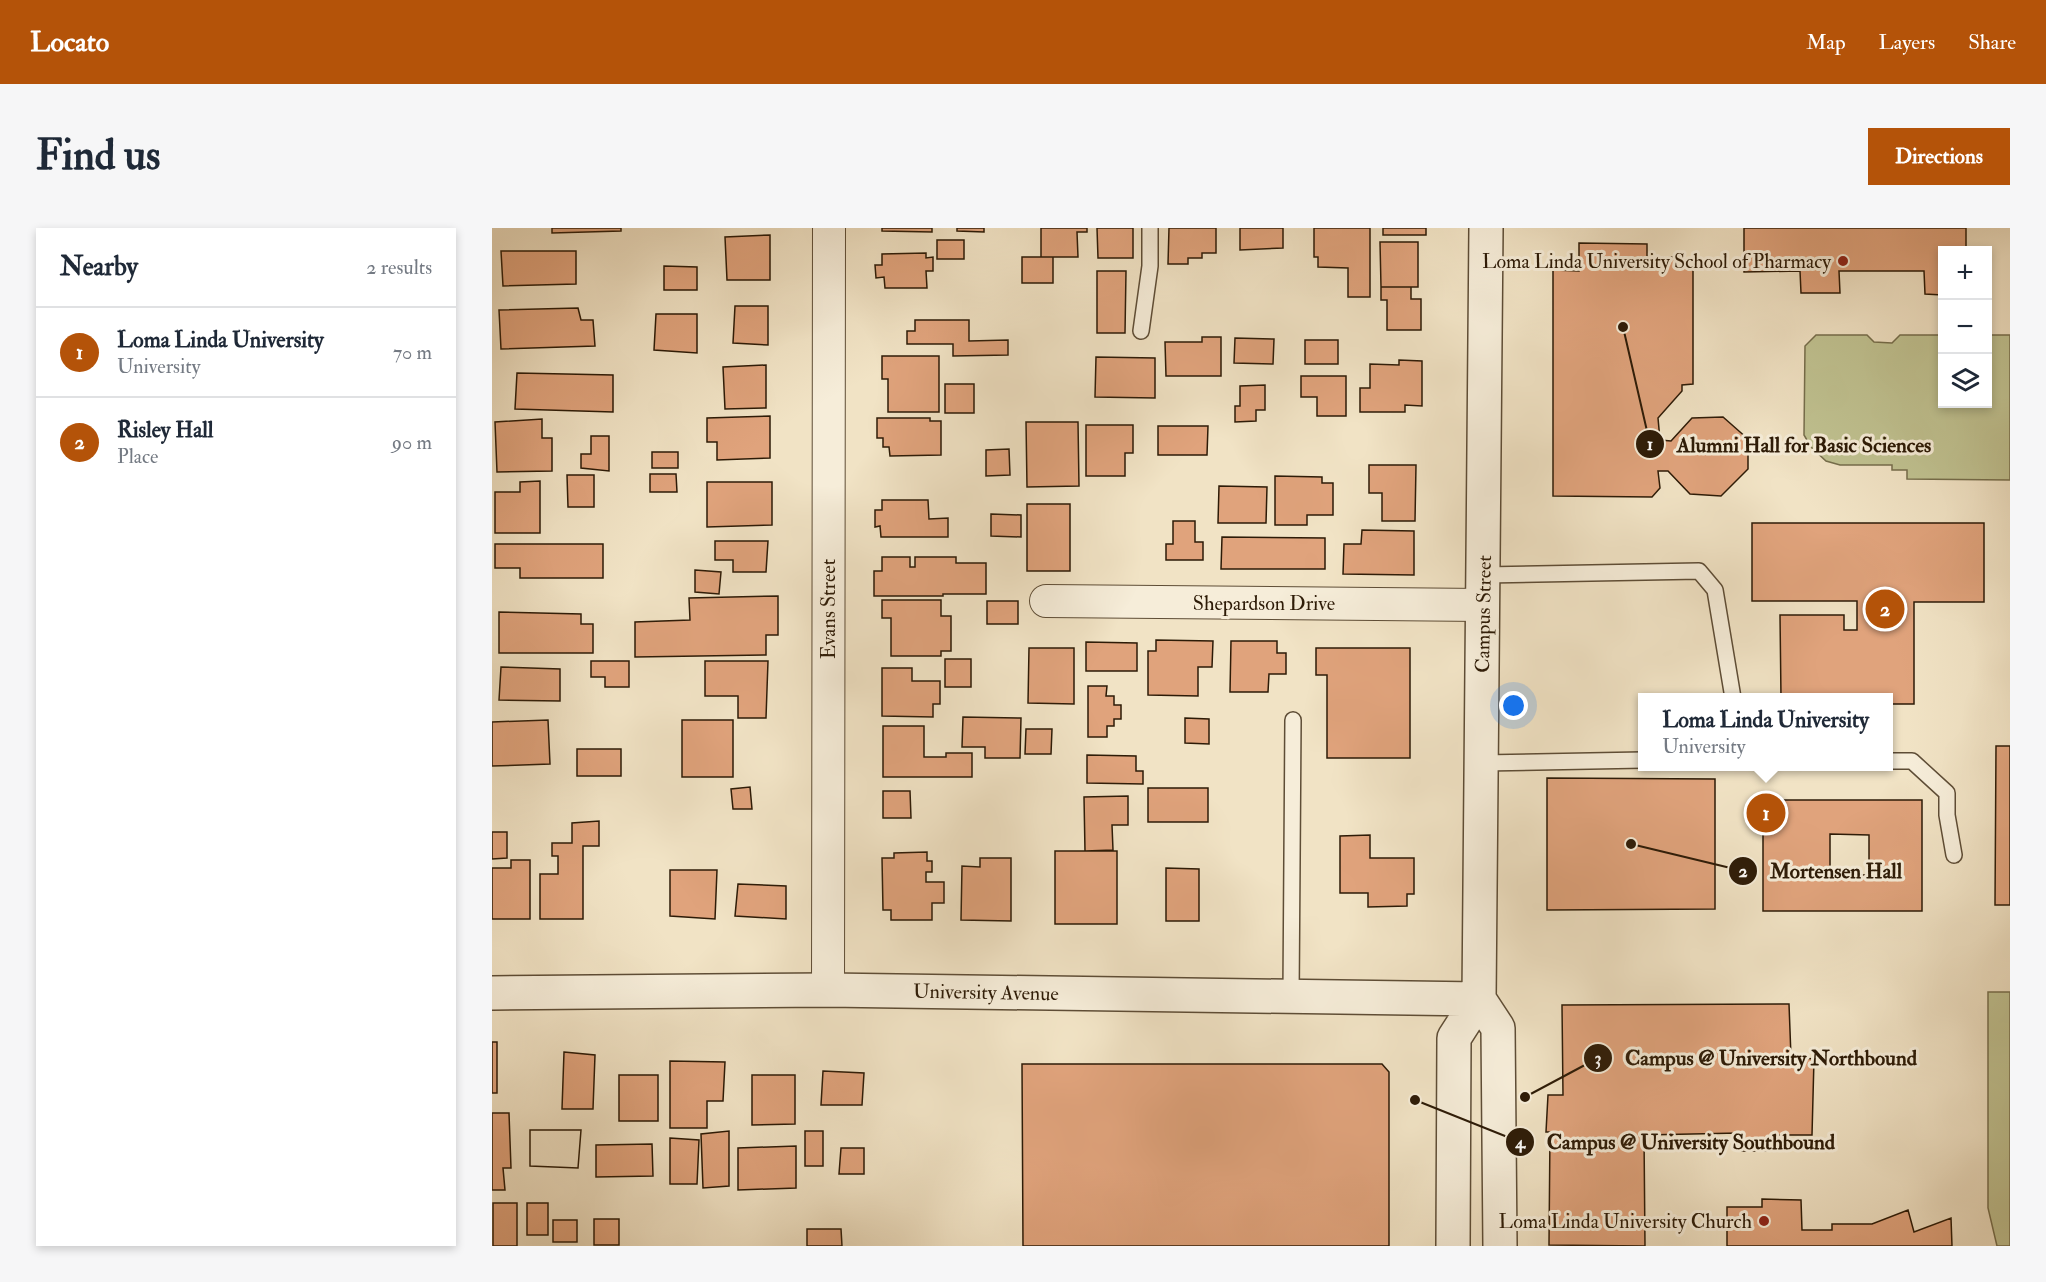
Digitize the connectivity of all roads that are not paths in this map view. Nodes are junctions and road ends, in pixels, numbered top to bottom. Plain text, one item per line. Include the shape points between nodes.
1 (829, 228) edge
2 (1150, 228) edge
3 (1486, 228) edge
4 (1141, 331) dead end
5 (1483, 590) junction
6 (1046, 602) dead end
7 (1732, 693) edge
8 (1293, 720) dead end
9 (1638, 760) edge
10 (1893, 761) edge
11 (1482, 763) junction
12 (1953, 855) dead end
13 (828, 990) junction
14 (492, 993) edge
15 (1291, 996) junction
16 (1479, 999) junction
17 (1453, 1246) edge
18 (1500, 1246) edge

1 - 13 street, Evans Street
2 - 4 lane via 1150,266
3 - 5 street, Campus Street
5 - 6 street, Shepardson Drive
5 - 7 lane via 1699,571 1715,590
5 - 11 street, Campus Street
8 - 15 lane
9 - 11 lane
10 - 12 lane via 1912,761 1947,793
11 - 16 street, Campus Street
13 - 14 street, University Avenue
13 - 15 street, University Avenue
15 - 16 street, University Avenue
16 - 17 street via 1454,1038
16 - 18 street via 1498,1028

